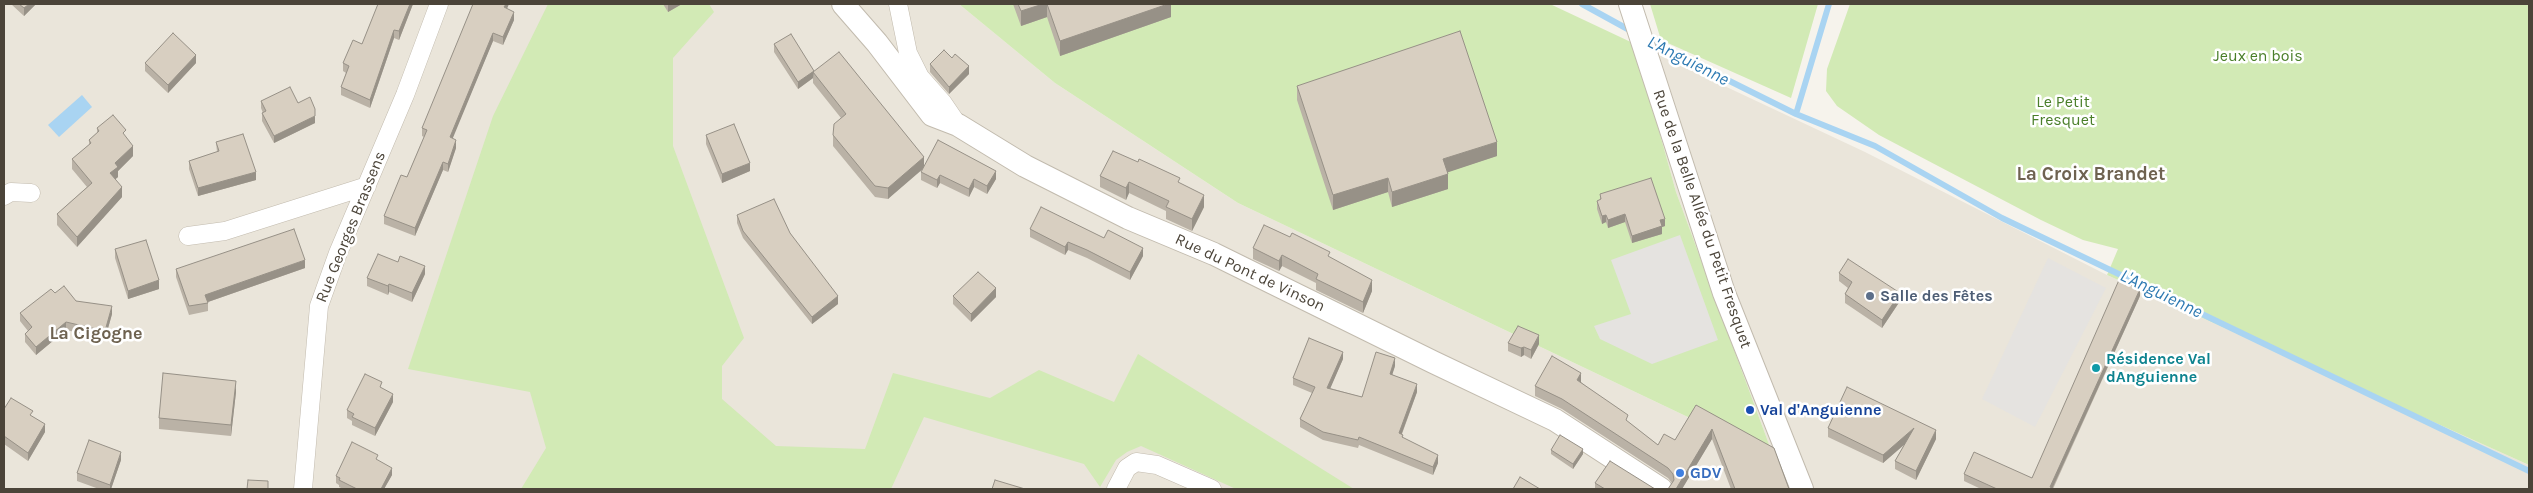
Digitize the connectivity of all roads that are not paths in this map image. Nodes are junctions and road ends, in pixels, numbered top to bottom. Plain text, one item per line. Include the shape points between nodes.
1 (439, 4) edge
2 (843, 4) edge
3 (898, 4) edge
4 (1630, 4) edge
5 (958, 125) junction
6 (367, 186) junction
7 (31, 193) dead end
8 (4, 196) edge
9 (188, 236) dead end
10 (303, 489) edge
11 (1116, 489) edge
12 (1212, 489) edge
13 (1661, 489) edge
14 (1802, 489) edge

1 - 6 street, Rue Georges Brassens
2 - 5 street via 932,115
3 - 5 street, Rue du Pont de Vinson via 908,53 920,77 944,103
4 - 14 street, Rue de la Belle Allée du Petit Fresquet via 1724,293
5 - 13 street, Rue du Pont de Vinson via 1025,166 1128,218 1214,254 1556,420
6 - 9 street via 225,231
6 - 10 street, Rue Georges Brassens via 319,306
7 - 8 street via 11,192
11 - 12 street via 1127,468 1136,462 1157,466

